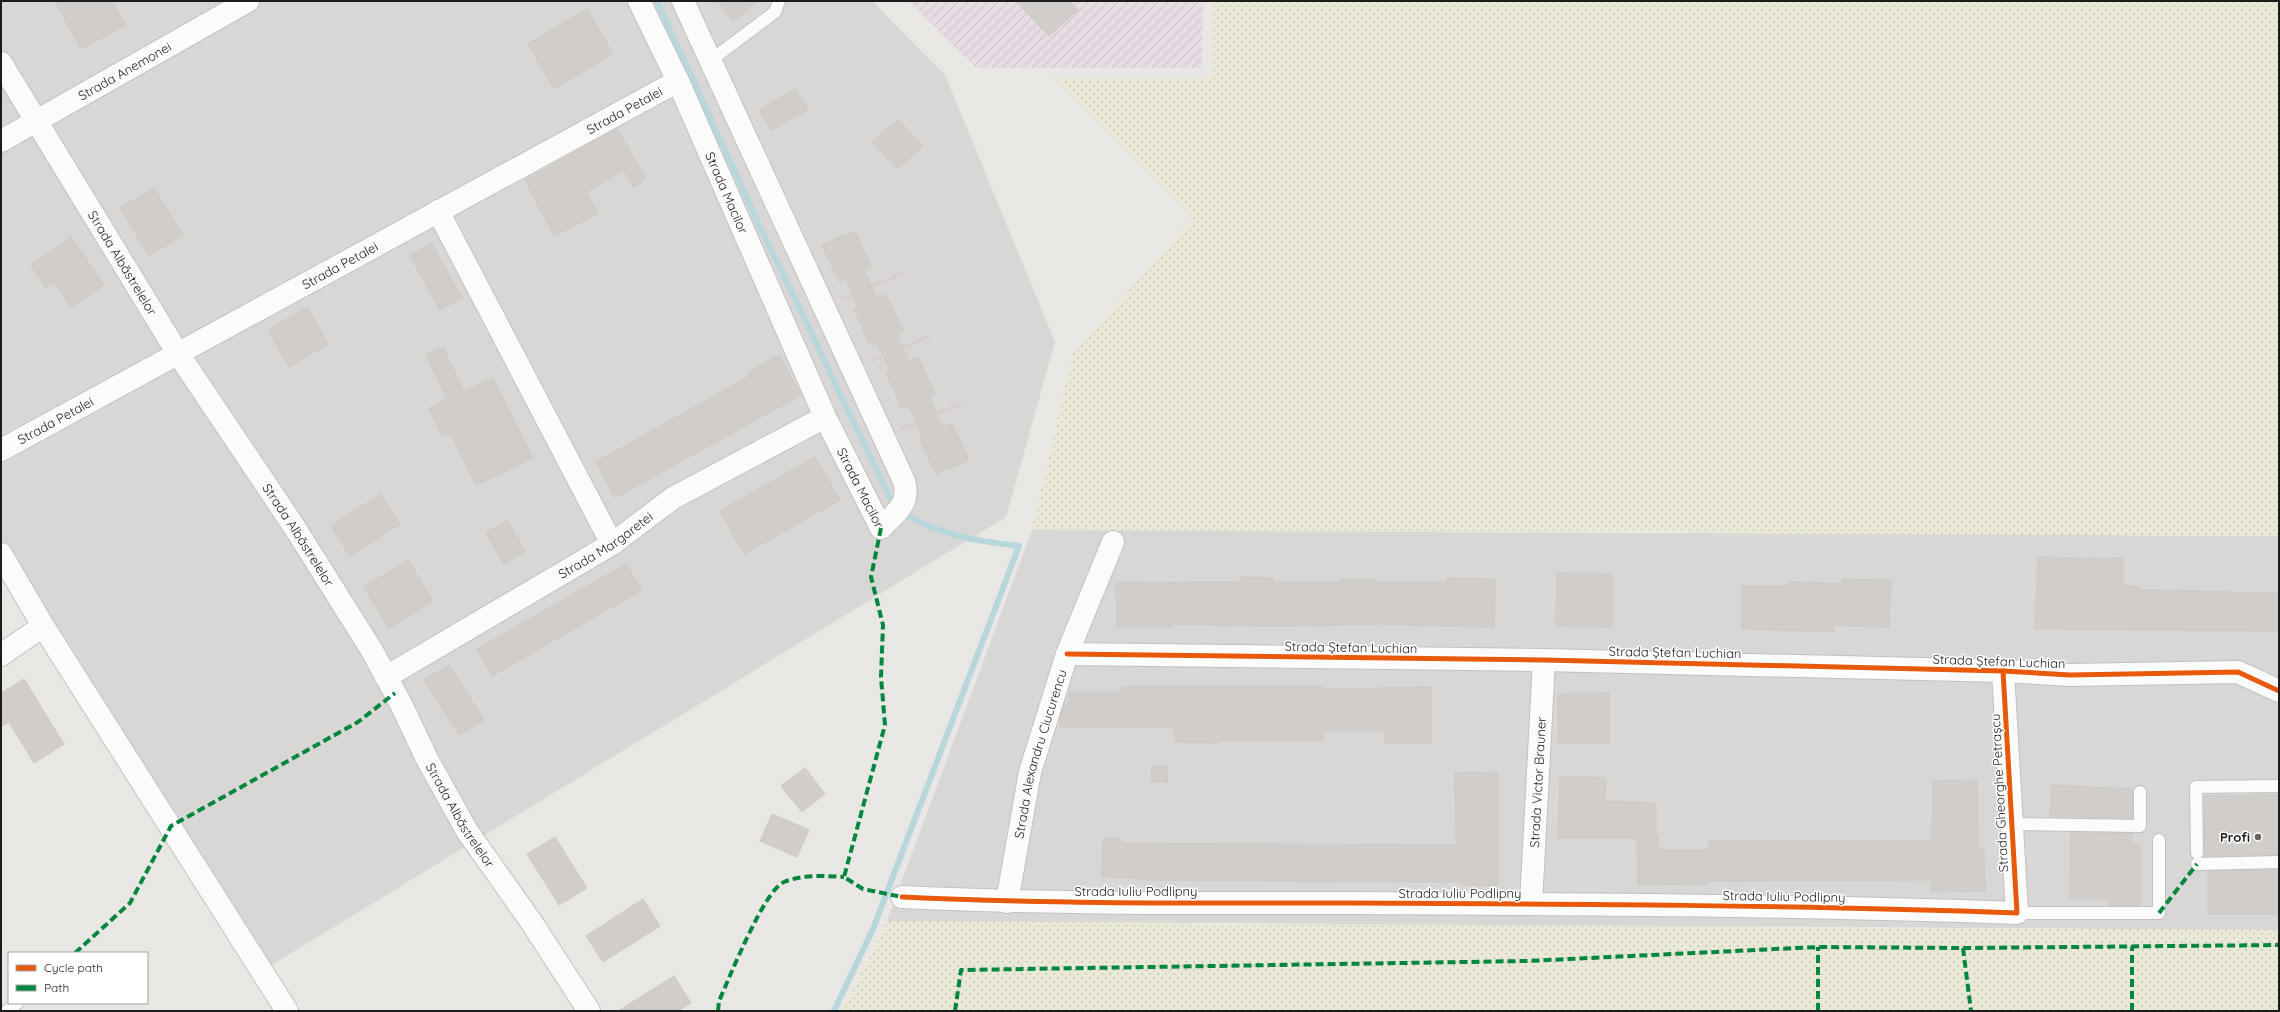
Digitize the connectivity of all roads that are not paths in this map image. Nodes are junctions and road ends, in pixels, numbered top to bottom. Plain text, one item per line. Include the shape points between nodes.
1 (248, 1) edge
2 (638, 1) edge
3 (683, 1) edge
4 (779, 1) edge
5 (711, 60) junction
6 (1, 63) edge
7 (678, 81) junction
8 (35, 120) junction
9 (1, 141) edge
10 (438, 211) junction
11 (177, 352) junction
12 (825, 417) junction
13 (1, 450) edge
14 (1113, 542) dead end
15 (612, 544) junction
16 (1, 554) edge
17 (43, 626) junction
18 (1067, 654) junction
19 (1, 655) edge
20 (1544, 660) junction
21 (2003, 671) junction
22 (386, 677) junction
23 (2279, 691) edge
24 (2279, 786) edge
25 (2140, 792) dead end
26 (2013, 824) junction
27 (2159, 840) dead end
28 (2279, 862) edge
29 (902, 898) dead end
30 (1007, 902) junction
31 (1531, 904) junction
32 (2017, 913) junction
33 (16, 1004) edge
34 (7, 1011) edge
35 (287, 1011) edge
36 (589, 1011) edge

1 - 8 street, Strada Anemonei
2 - 7 street, Strada Macilor
3 - 5 street, Strada Macilor
4 - 5 lane via 775,12
5 - 12 street, Strada Macilor via 907,489 906,502 881,528
6 - 8 street, Strada Albăstrelelor
7 - 10 street, Strada Petalei
7 - 12 street, Strada Macilor
8 - 9 street, Strada Anemonei
8 - 11 street, Strada Albăstrelelor
10 - 11 street, Strada Petalei
10 - 15 street
11 - 13 street, Strada Petalei
11 - 22 street, Strada Albăstrelelor via 295,528
12 - 15 street, Strada Margaretei via 673,498
14 - 18 street, Strada Alexandru Ciucurencu
15 - 22 street, Strada Margaretei
16 - 17 street
17 - 19 street
17 - 35 street
18 - 20 street, Strada Ștefan Luchian
18 - 30 street, Strada Alexandru Ciucurencu via 1030,772
20 - 21 street, Strada Ștefan Luchian
20 - 31 street, Strada Victor Brauner
21 - 23 street, Strada Ștefan Luchian via 2070,675 2238,672
21 - 26 street, Strada Gheorghe Petrașcu
22 - 36 street, Strada Albăstrelelor via 467,831 530,920
24 - 28 lane via 2196,787 2197,858
25 - 26 lane via 2140,826
26 - 32 street, Strada Gheorghe Petrașcu
27 - 32 lane via 2159,913
29 - 30 street, Strada Iuliu Podlipny
30 - 31 street, Strada Iuliu Podlipny
31 - 32 street, Strada Iuliu Podlipny via 1867,908
33 - 34 lane

